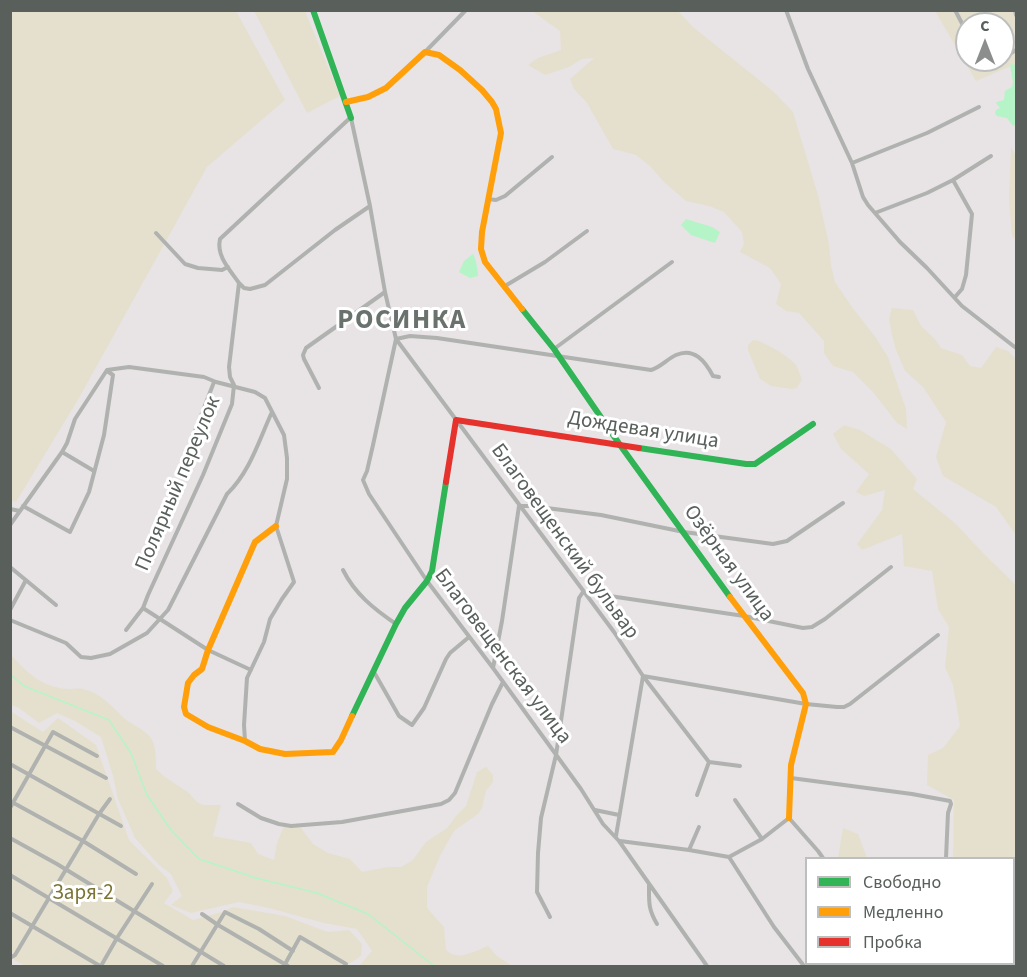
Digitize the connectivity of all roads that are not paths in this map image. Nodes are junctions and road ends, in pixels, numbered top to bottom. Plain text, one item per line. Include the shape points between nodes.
1 (313, 10) edge
2 (466, 10) edge
3 (786, 10) edge
4 (1015, 10) edge
5 (1017, 15) edge
6 (425, 52) junction
7 (346, 102) junction
8 (979, 107) dead end
9 (351, 118) junction
10 (991, 156) dead end
11 (552, 157) dead end
12 (852, 163) junction
13 (953, 180) junction
14 (488, 199) junction
15 (370, 206) junction
16 (875, 213) junction
17 (587, 231) dead end
18 (156, 233) dead end
19 (672, 262) dead end
20 (228, 267) junction
21 (239, 283) junction
22 (505, 286) junction
23 (385, 292) junction
24 (955, 297) junction
25 (396, 339) junction
26 (1017, 348) edge
27 (554, 349) junction
28 (559, 357) junction
29 (107, 370) junction
30 (719, 377) dead end
31 (214, 381) junction
32 (234, 386) junction
33 (319, 388) dead end
34 (272, 412) junction
35 (456, 420) junction
36 (813, 424) dead end
37 (192, 440) dead end
38 (620, 445) junction
39 (62, 452) junction
40 (94, 471) junction
41 (843, 502) dead end
42 (23, 506) junction
43 (519, 506) junction
44 (10, 509) edge
45 (20, 511) junction
46 (10, 525) edge
47 (276, 526) junction
48 (684, 531) junction
49 (10, 567) edge
50 (891, 567) dead end
51 (343, 570) dead end
52 (26, 580) junction
53 (427, 581) junction
54 (583, 592) junction
55 (56, 605) dead end
56 (144, 608) junction
57 (10, 610) edge
58 (744, 616) junction
59 (160, 619) junction
60 (10, 620) edge
61 (396, 624) junction
62 (126, 630) dead end
63 (938, 636) dead end
64 (469, 638) junction
65 (208, 650) junction
66 (493, 668) junction
67 (373, 669) junction
68 (251, 670) junction
69 (644, 676) junction
70 (503, 682) junction
71 (806, 704) junction
72 (10, 727) edge
73 (245, 741) junction
74 (45, 747) junction
75 (556, 754) junction
76 (97, 756) dead end
77 (709, 762) junction
78 (10, 764) edge
79 (741, 766) dead end
80 (30, 775) junction
81 (106, 778) dead end
82 (791, 778) junction
83 (697, 795) dead end
84 (110, 799) dead end
85 (735, 800) dead end
86 (12, 802) edge
87 (238, 804) dead end
88 (10, 808) edge
89 (595, 810) junction
90 (99, 814) junction
91 (619, 815) junction
92 (789, 818) junction
93 (121, 826) dead end
94 (699, 827) dead end
95 (615, 836) junction
96 (10, 838) edge
97 (762, 839) junction
98 (619, 840) junction
99 (83, 841) junction
100 (689, 850) junction
101 (729, 857) junction
102 (822, 857) edge
103 (946, 857) edge
104 (66, 870) junction
105 (136, 874) dead end
106 (10, 875) edge
107 (152, 884) dead end
108 (649, 884) junction
109 (50, 898) junction
110 (135, 912) junction
111 (10, 913) edge
112 (202, 914) dead end
113 (550, 917) dead end
114 (657, 924) dead end
115 (218, 925) junction
116 (33, 926) junction
117 (117, 939) junction
118 (293, 951) junction
119 (201, 952) junction
120 (10, 958) edge
121 (346, 964) dead end
122 (101, 966) edge
123 (164, 966) edge
124 (192, 966) edge
125 (224, 966) edge
126 (286, 966) edge
127 (707, 966) edge
128 (804, 966) edge

1 - 7 street
2 - 6 street
3 - 12 street via 807,69
4 - 5 street
6 - 7 street via 386,88
6 - 14 street, Озёрная улица via 450,62 475,83 496,110 501,133
7 - 9 street
8 - 12 street
9 - 15 street
9 - 20 street via 220,239 220,254
10 - 13 street
11 - 14 street via 505,196
12 - 16 street via 863,197
13 - 16 street
13 - 24 street via 972,214 966,275
14 - 22 street, Озёрная улица via 481,249 485,262
15 - 21 street via 265,285 250,290
15 - 23 street
16 - 24 street
17 - 22 street
18 - 20 street via 185,264 222,270
19 - 27 street
20 - 21 street
21 - 32 street, Полярный переулок via 229,367
22 - 27 street, Озёрная улица
23 - 25 street
23 - 33 street via 306,348 304,359
24 - 26 street
25 - 28 street via 437,338
25 - 35 street, Благовещенский бульвар
25 - 53 street, Благовещенская улица via 363,480 374,503
27 - 28 street, Озёрная улица
28 - 30 street via 651,370 676,355 690,353 700,357 713,376
28 - 38 street, Озёрная улица
29 - 31 street via 129,367
29 - 39 street via 75,418
29 - 40 street via 113,375
31 - 32 street
31 - 37 street
32 - 34 street via 265,398
32 - 56 street, Полярный переулок via 232,404 212,455
34 - 47 street via 284,435 287,458 287,479
34 - 59 street via 250,463 226,494
35 - 38 street, Дождевая улица
35 - 43 street, Благовещенский бульвар
35 - 53 street via 432,571
36 - 38 street, Дождевая улица via 755,464
38 - 48 street, Озёрная улица
39 - 40 street
39 - 42 street
40 - 42 street via 89,492 70,532
41 - 48 street via 779,543
42 - 45 street
43 - 48 street via 601,515
43 - 54 street, Благовещенский бульвар
43 - 66 street
44 - 45 street
45 - 46 street
47 - 65 street via 255,542
47 - 68 street via 294,582 270,619
48 - 58 street, Озёрная улица
49 - 52 street
50 - 58 street via 812,627
51 - 61 street via 355,590
52 - 55 street
52 - 57 street
53 - 61 street
53 - 64 street, Благовещенская улица
54 - 58 street
54 - 69 street, Благовещенский бульвар
54 - 75 street
56 - 59 street
56 - 62 street
58 - 71 street, Озёрная улица via 803,693
59 - 60 street via 147,633 110,654 92,658 81,657 66,643
59 - 65 street
61 - 67 street
63 - 71 street via 850,704
64 - 66 street, Благовещенская улица
64 - 67 street via 446,659 412,725 399,716
65 - 68 street
65 - 73 street via 202,669 188,683 186,714
66 - 70 street, Благовещенская улица
67 - 73 street via 333,752 285,754
68 - 73 street via 246,688
69 - 71 street
69 - 77 street, Благовещенский бульвар
69 - 91 street
70 - 75 street, Благовещенская улица
70 - 87 street via 455,793 441,804 342,822 291,826 261,818
71 - 82 street
72 - 74 street
74 - 76 street via 53,732
74 - 80 street
74 - 81 street
75 - 89 street, Благовещенская улица
75 - 113 street via 541,818 538,853 537,892
77 - 79 street
77 - 83 street
78 - 80 street
80 - 86 street
80 - 90 street
82 - 92 street
82 - 103 street via 950,801
84 - 90 street
85 - 97 street
86 - 88 street
86 - 99 street
89 - 91 street
89 - 95 street, Благовещенская улица
90 - 93 street
90 - 99 street
91 - 95 street
92 - 97 street
92 - 102 street
94 - 100 street
95 - 98 street, Благовещенская улица
96 - 104 street
97 - 101 street
98 - 100 street
98 - 108 street, Благовещенская улица
99 - 104 street
99 - 105 street
100 - 101 street
101 - 128 street
104 - 109 street
104 - 110 street
106 - 109 street
107 - 110 street
108 - 114 street via 648,903
108 - 127 street, Благовещенская улица
109 - 116 street
109 - 117 street
110 - 117 street
110 - 119 street
111 - 116 street
112 - 115 street
115 - 118 street via 225,912
115 - 119 street
115 - 126 street
116 - 120 street
116 - 122 street
117 - 122 street
117 - 123 street
118 - 121 street via 300,938
118 - 126 street
119 - 124 street
119 - 125 street

